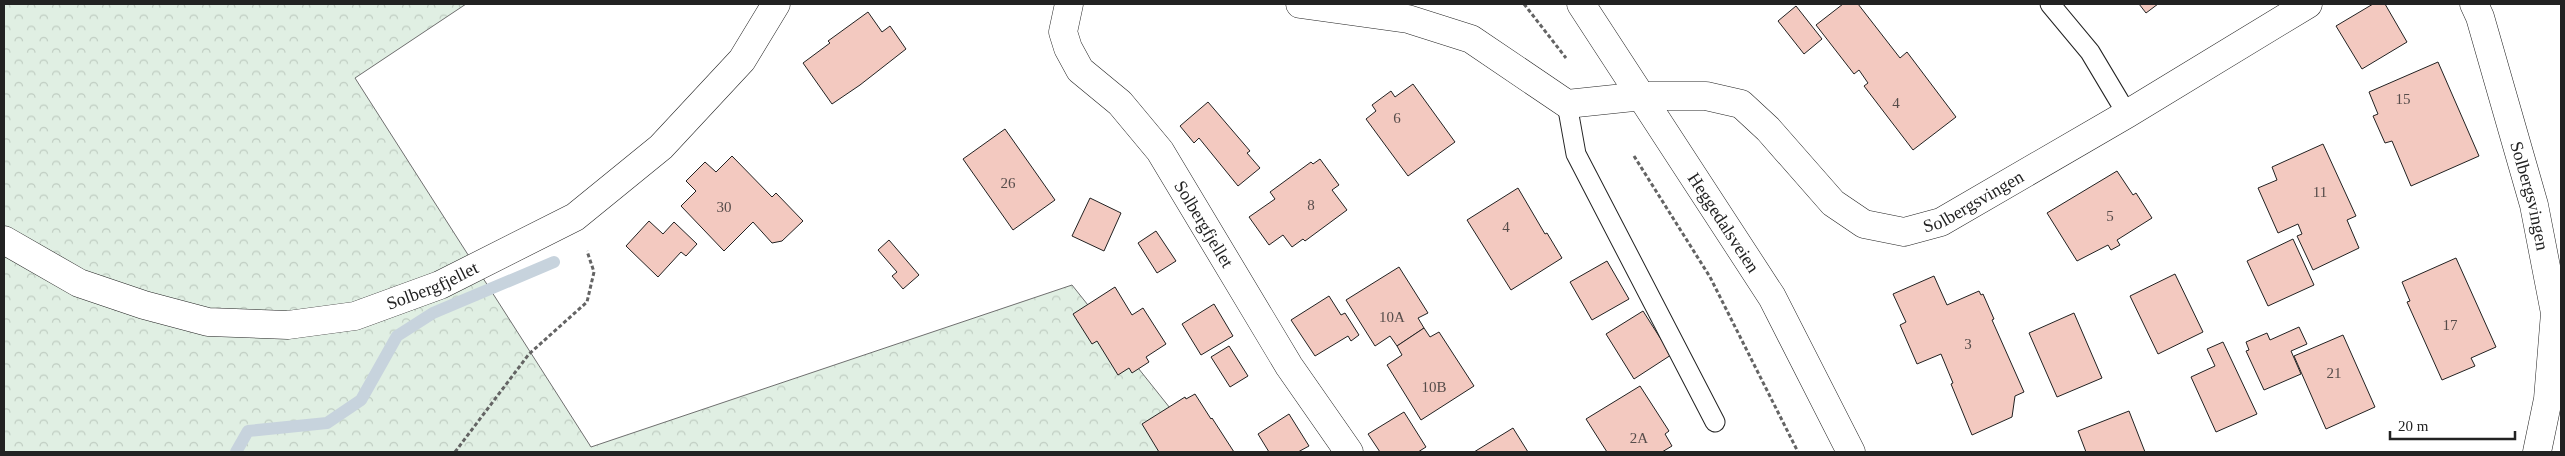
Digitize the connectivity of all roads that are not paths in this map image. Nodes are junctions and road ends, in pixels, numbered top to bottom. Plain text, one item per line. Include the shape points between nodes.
1 (776, 4) edge
2 (1069, 4) edge
3 (1300, 4) edge
4 (1581, 4) edge
5 (2050, 4) edge
6 (2308, 4) edge
7 (2474, 4) edge
8 (1643, 96) junction
9 (1567, 104) junction
10 (2127, 114) junction
11 (4, 240) edge
12 (1715, 422) dead end
13 (1349, 452) edge
14 (1851, 452) edge
15 (2537, 452) edge

1 - 11 street, Solbergfjellet via 742,60 661,147 574,216 440,285 355,316 288,325 208,322 144,306 79,283
2 - 13 street, Solbergfjellet via 1063,32 1080,70 1120,103 1160,151 1289,366
3 - 9 street via 1408,19 1471,39
4 - 8 street, Heggedalsveien
5 - 10 lane via 2090,52
6 - 10 street, Solbergsvingen
7 - 15 street, Solbergsvingen via 2534,205 2555,313 2548,399
8 - 9 street
8 - 10 street, Solbergsvingen via 1706,96 1740,104 1768,129 1833,203 1864,224 1904,232 1941,222
8 - 14 street, Heggedalsveien via 1772,297
9 - 12 lane via 1576,154

